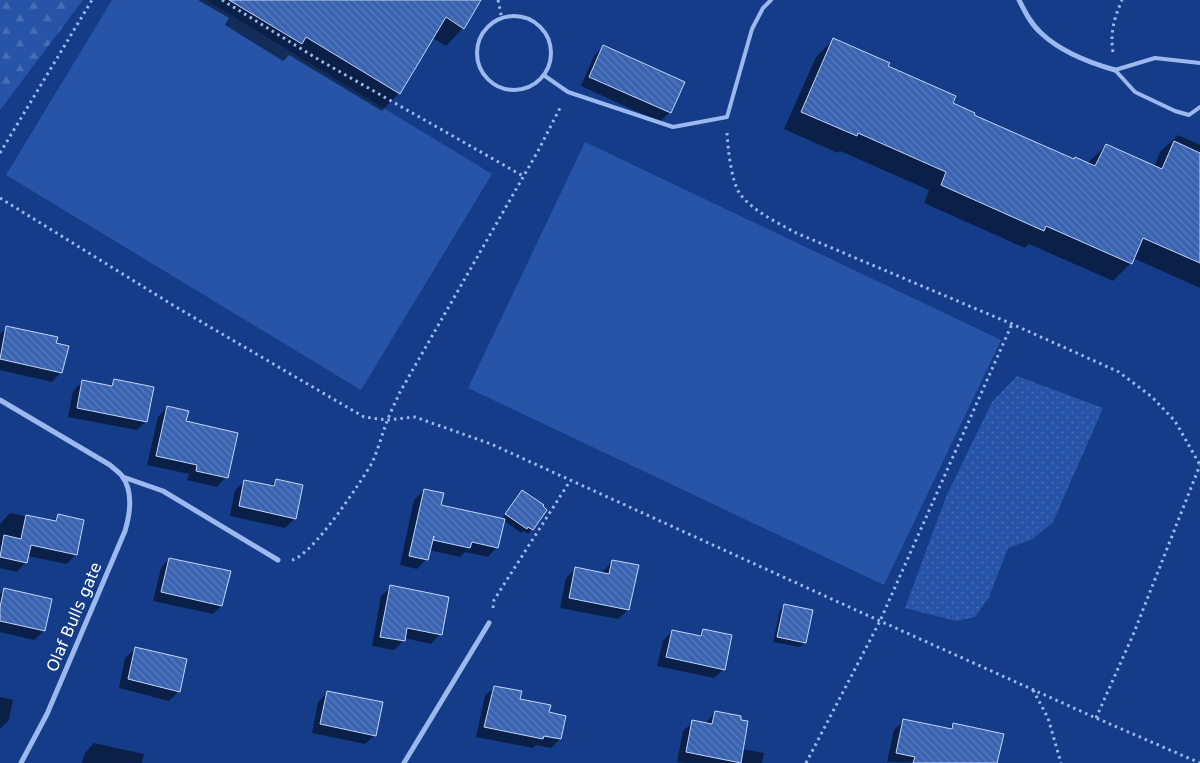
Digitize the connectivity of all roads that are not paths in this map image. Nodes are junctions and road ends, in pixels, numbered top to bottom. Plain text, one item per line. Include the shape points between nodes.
1 (771, 0) edge
2 (1019, 0) edge
3 (1200, 63) edge
4 (1116, 70) junction
5 (545, 76) junction
6 (1200, 107) edge
7 (0, 400) edge
8 (123, 477) junction
9 (278, 560) road end
10 (489, 623) road end
11 (21, 763) edge
12 (404, 763) edge

1 - 5 lane via 762,8 752,29 727,117 673,127 568,92
2 - 4 street via 1041,34 1080,57
3 - 4 lane via 1155,58
4 - 6 lane via 1136,92 1175,111 1189,115
5 - 5 lane via 528,89 506,90 487,80 477,61 479,40 492,22 512,15 533,20 548,35 552,56
7 - 8 street via 110,465
8 - 9 street via 163,491
8 - 11 street, Olaf Bulls gate via 130,503 125,531 47,714
10 - 12 street

